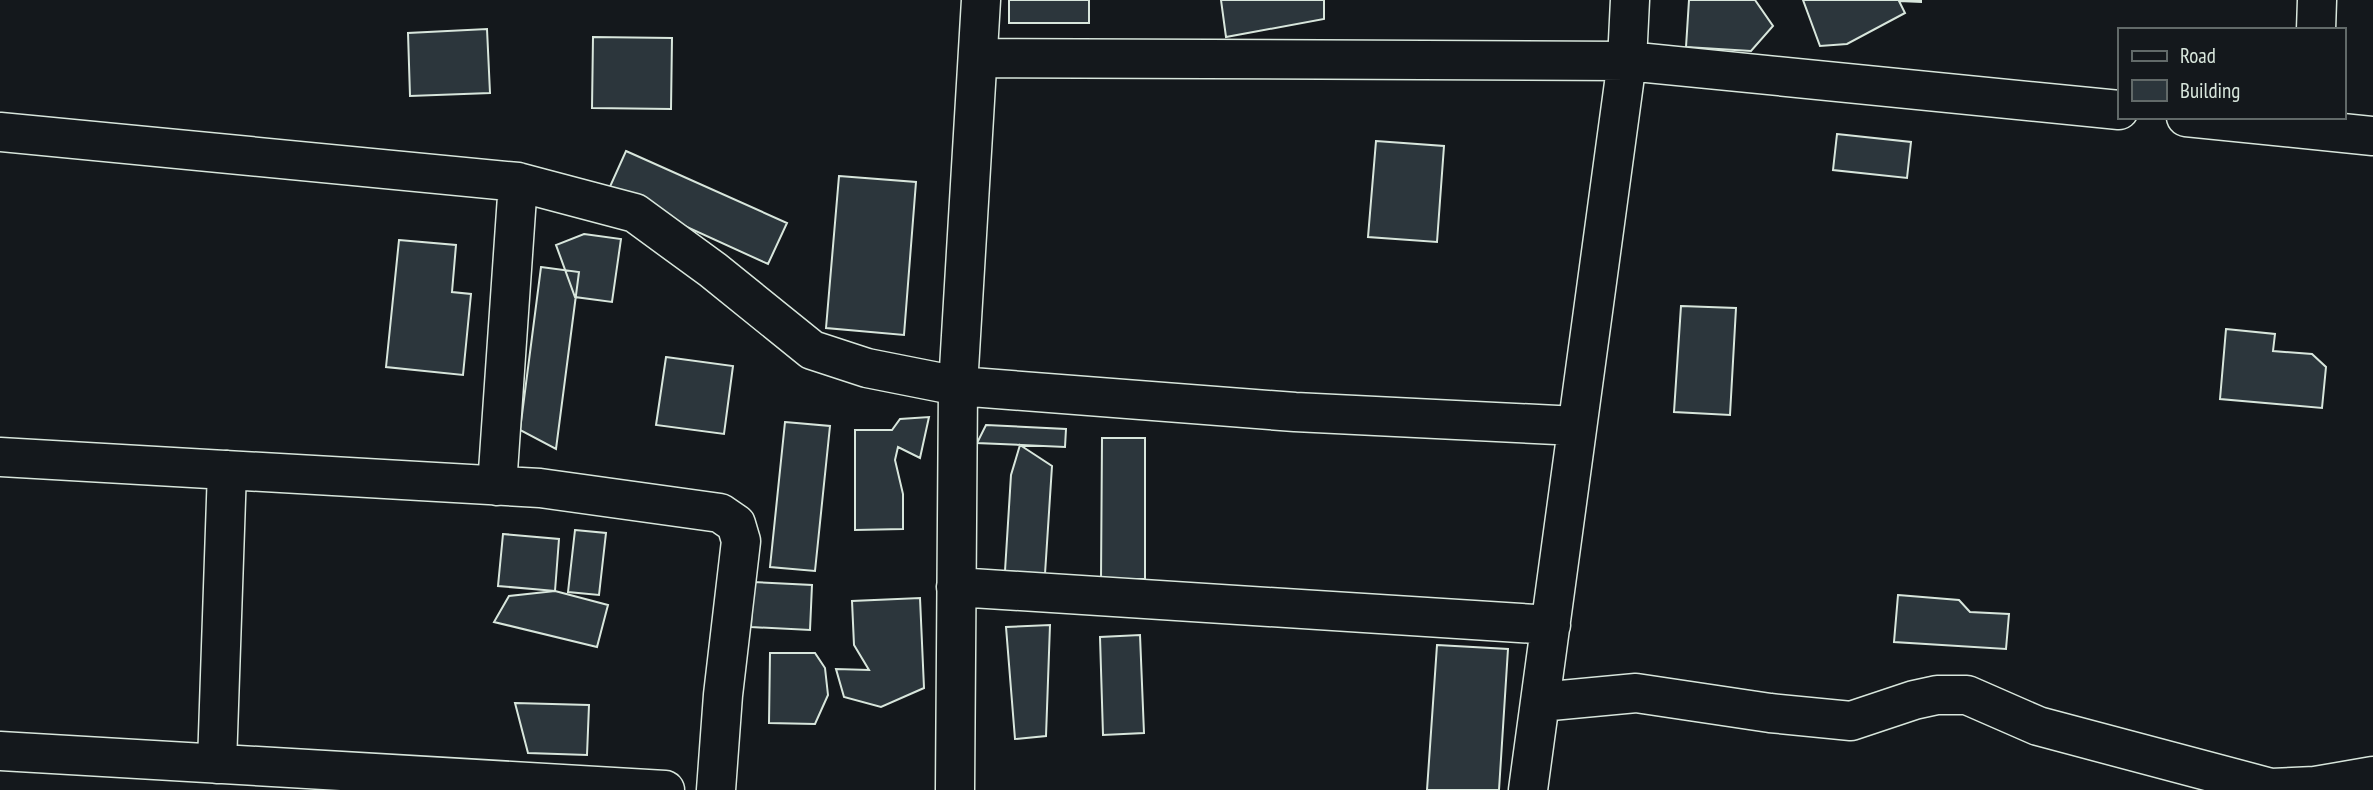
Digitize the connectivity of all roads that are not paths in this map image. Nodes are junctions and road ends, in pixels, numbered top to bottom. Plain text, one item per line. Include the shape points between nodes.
1 (981, 0) edge
2 (1630, 0) edge
3 (2317, 0) edge
4 (2316, 28) edge
5 (978, 58) junction
6 (1626, 61) junction
7 (2118, 110) edge
8 (2227, 119) edge
9 (2310, 123) edge
10 (0, 132) edge
11 (2373, 136) edge
12 (518, 182) junction
13 (958, 386) junction
14 (1577, 426) junction
15 (0, 457) edge
16 (227, 470) junction
17 (497, 486) junction
18 (956, 587) junction
19 (1550, 625) junction
20 (1540, 702) junction
21 (0, 751) edge
22 (217, 764) junction
23 (2373, 776) edge
24 (665, 790) edge
25 (716, 790) edge
26 (955, 790) edge
27 (1528, 790) edge

1 - 5 street
2 - 6 street
3 - 4 street
5 - 6 street
5 - 13 street
6 - 7 street
6 - 14 street
8 - 9 street
9 - 11 street
10 - 12 street
12 - 13 street via 635,213 812,350 867,368
12 - 17 street
13 - 14 street via 1295,412
13 - 18 street
14 - 19 street
15 - 16 street
16 - 17 street
16 - 22 street
17 - 25 street via 698,509 720,513 736,524 741,541
18 - 19 street
18 - 26 street
19 - 20 street
20 - 23 street via 1636,693 1851,721 1914,699 1967,695 2038,726 2271,788
20 - 27 street
21 - 22 street
22 - 24 street

